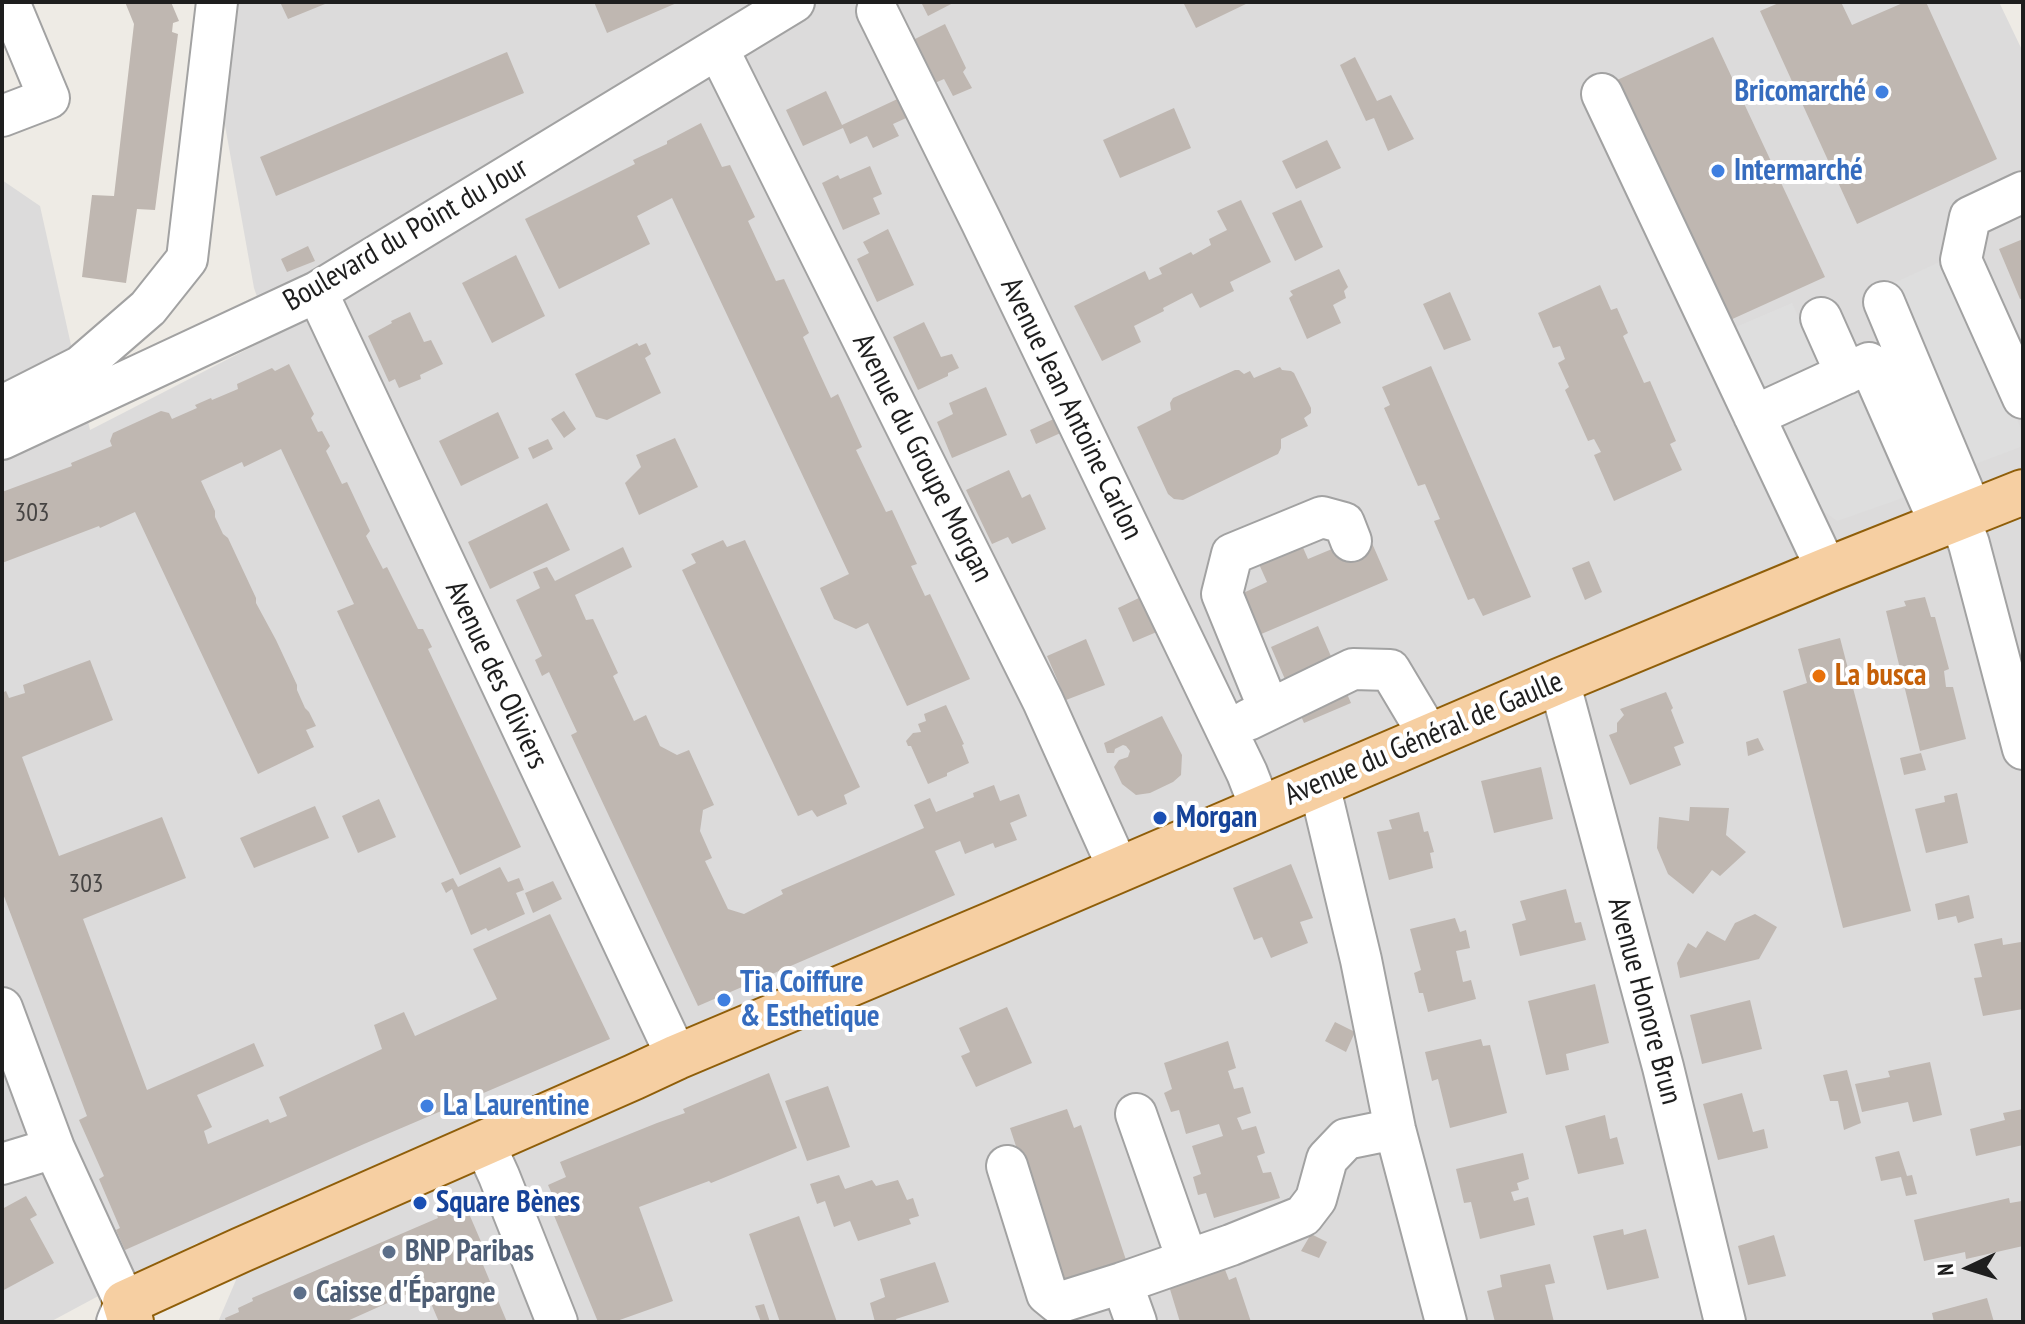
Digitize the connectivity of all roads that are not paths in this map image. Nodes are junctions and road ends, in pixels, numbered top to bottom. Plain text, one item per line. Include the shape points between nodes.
1 (9, 2) edge
2 (217, 2) edge
3 (794, 2) edge
4 (877, 11) dead end
5 (718, 49) junction
6 (1602, 94) dead end
7 (2, 116) edge
8 (2023, 192) edge
9 (317, 292) junction
10 (1884, 302) dead end
11 (1821, 318) dead end
12 (1846, 374) junction
13 (2023, 398) edge
14 (1754, 416) junction
15 (2, 438) edge
16 (2023, 492) edge
17 (1957, 517) junction
18 (1351, 541) dead end
19 (1827, 570) junction
20 (1559, 681) junction
21 (1269, 709) junction
22 (1226, 730) junction
23 (1430, 737) junction
24 (2023, 749) edge
25 (1319, 784) junction
26 (1261, 809) junction
27 (1119, 870) junction
28 (2, 1008) edge
29 (677, 1057) junction
30 (1136, 1114) dead end
31 (1395, 1129) junction
32 (484, 1143) junction
33 (54, 1148) junction
34 (2, 1164) edge
35 (1007, 1166) dead end
36 (1187, 1259) junction
37 (1122, 1283) junction
38 (124, 1316) edge
39 (557, 1322) edge
40 (1136, 1322) edge
41 (1446, 1322) edge
42 (1725, 1322) edge

1 - 7 street via 49,98
2 - 15 street via 187,259 148,308 81,366 10,402
3 - 5 street, Boulevard du Point du Jour
4 - 22 street, Avenue Jean Antoine Carlon
5 - 9 street, Boulevard du Point du Jour
5 - 27 street, Avenue du Groupe Morgan via 1043,701
6 - 14 street
8 - 13 street via 1970,217 1961,260
9 - 15 street, Boulevard du Point du Jour
9 - 29 street, Avenue des Oliviers
10 - 17 street
11 - 12 street
12 - 14 street
12 - 17 street via 1869,363 1899,432
14 - 19 street
16 - 17 main road, Avenue du Général de Gaulle
17 - 19 main road, Avenue du Général de Gaulle
17 - 24 street via 1969,544
18 - 21 street via 1344,523 1322,517 1232,554 1222,594
19 - 20 main road, Avenue du Général de Gaulle
20 - 23 main road, Avenue du Général de Gaulle
20 - 42 street, Avenue Honore Brun
21 - 22 street
21 - 23 street via 1353,669 1390,670
22 - 26 street, Avenue Jean Antoine Carlon
23 - 25 main road, Avenue du Général de Gaulle
25 - 26 main road, Avenue du Général de Gaulle
25 - 31 street
26 - 27 main road, Avenue du Général de Gaulle
27 - 29 main road, Avenue du Général de Gaulle
28 - 33 street
29 - 32 main road, Avenue du Général de Gaulle
30 - 36 street
31 - 36 street via 1346,1139 1327,1159 1316,1199 1303,1216
31 - 41 street
32 - 38 main road, Avenue du Général de Gaulle
32 - 39 street
33 - 34 street
33 - 38 street
35 - 37 street via 1047,1294 1058,1303
36 - 37 street
37 - 40 street

